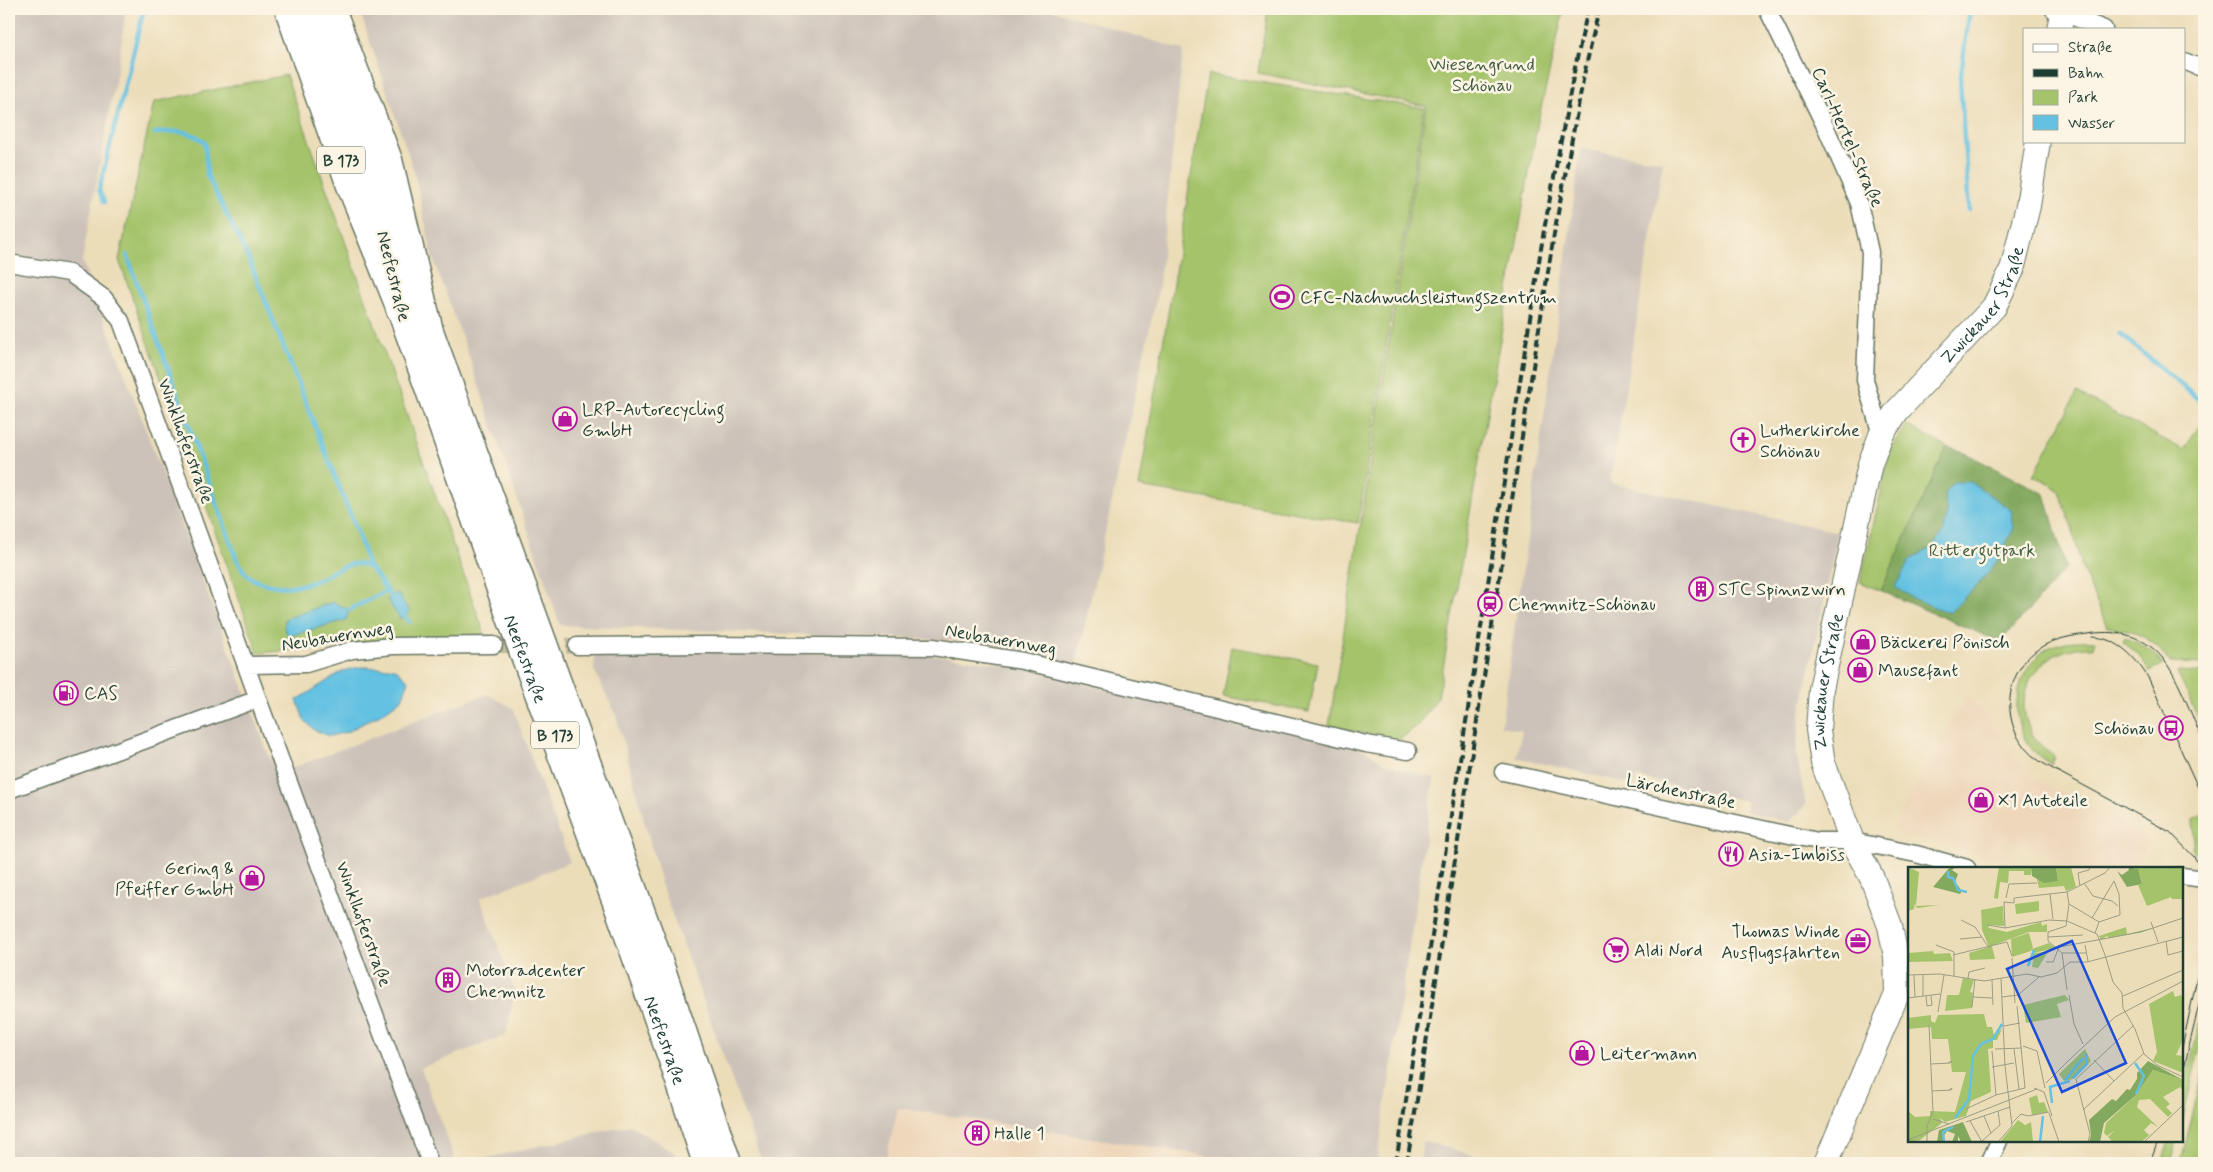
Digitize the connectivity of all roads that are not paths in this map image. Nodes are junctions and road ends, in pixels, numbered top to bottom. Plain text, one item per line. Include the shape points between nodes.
1 (288, 9) edge
2 (308, 9) edge
3 (332, 9) edge
4 (1767, 9) edge
5 (2059, 14) edge
6 (2101, 28) edge
7 (2186, 62) edge
8 (2204, 69) edge
9 (2038, 142) edge
10 (372, 178) junction
11 (9, 263) edge
12 (418, 285) junction
13 (400, 309) junction
14 (1882, 435) junction
15 (494, 645) tunnel mouth
16 (577, 646) tunnel mouth
17 (246, 665) junction
18 (258, 699) junction
19 (1408, 752) dead end
20 (1503, 772) dead end
21 (9, 790) edge
22 (1852, 840) junction
23 (1958, 867) edge
24 (2183, 876) edge
25 (2204, 879) edge
26 (1908, 969) edge
27 (1897, 994) junction
28 (1999, 1142) edge
29 (430, 1163) edge
30 (706, 1163) edge
31 (728, 1163) edge
32 (1826, 1163) edge
33 (1989, 1163) edge

1 - 13 main road, B 173 via 349,183
2 - 10 highway, Neefestraße / B 173
3 - 12 main road, Neefestraße via 389,160
4 - 14 street, Carl-Hertel-Straße via 1859,203 1870,252 1865,380
5 - 6 street
7 - 8 street
9 - 14 main road, Zwickauer Straße via 2028,206 2012,270 1994,307 1897,411
10 - 12 highway, Neefestraße / B 173
10 - 13 highway, Neefestraße / B 173
11 - 17 street, Winklhoferstraße via 69,273 104,298 121,321
12 - 31 main road, Neefestraße / B 173 via 430,331 653,943
13 - 30 main road, Neefestraße / B 173 via 508,614 654,1008
14 - 22 main road, Zwickauer Straße via 1870,464 1821,689 1818,730 1823,763
15 - 17 street, Neubauernweg via 393,646 352,650 306,664
16 - 19 street, Neubauernweg via 933,647 1023,660
17 - 18 street, Winklhoferstraße
18 - 21 street
18 - 29 street, Winklhoferstraße
20 - 22 street, Lärchenstraße via 1818,841
22 - 23 street, Lärchenstraße
22 - 27 main road, Zwickauer Straße via 1872,878 1890,926 1896,957
24 - 25 street
26 - 27 street, Zwickauer Straße
27 - 32 main road, Zwickauer Straße
28 - 33 street

